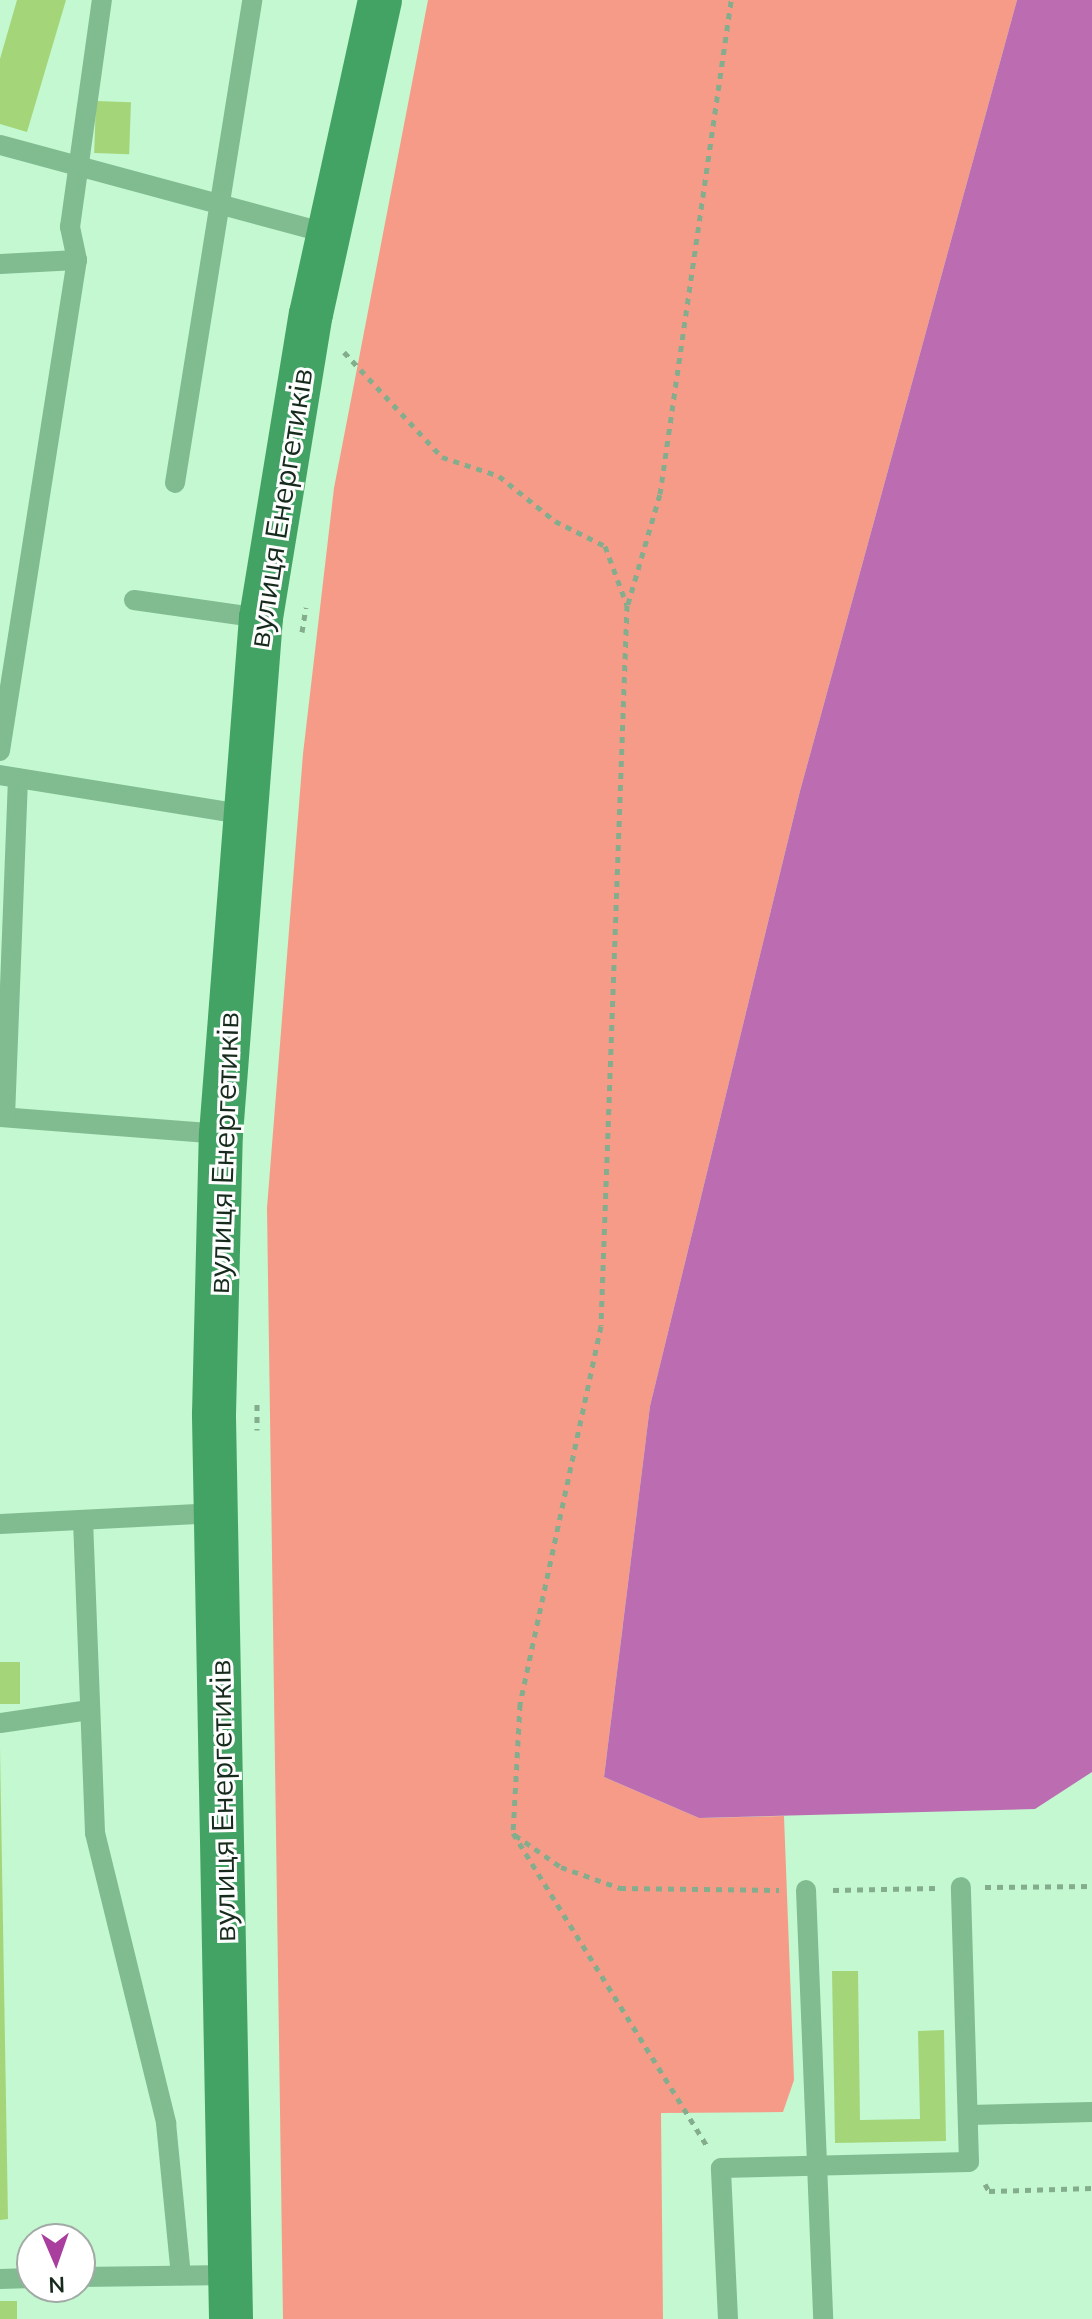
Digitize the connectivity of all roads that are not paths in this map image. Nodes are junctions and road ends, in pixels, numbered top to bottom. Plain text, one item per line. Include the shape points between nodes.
1 (102, 0) edge
2 (252, 0) edge
3 (380, 0) edge
4 (0, 145) edge
5 (79, 167) junction
6 (224, 207) junction
7 (327, 233) junction
8 (77, 260) junction
9 (0, 264) edge
10 (175, 483) dead end
11 (134, 600) dead end
12 (261, 618) junction
13 (0, 751) edge
14 (9, 777) edge
15 (242, 814) junction
16 (3, 1117) edge
17 (221, 1134) junction
18 (217, 1513) junction
19 (83, 1520) junction
20 (0, 1524) edge
21 (89, 1710) junction
22 (0, 1723) edge
23 (961, 1887) dead end
24 (806, 1890) road end
25 (1092, 2112) edge
26 (970, 2115) junction
27 (817, 2166) junction
28 (181, 2275) junction
29 (231, 2275) junction
30 (96, 2277) edge
31 (231, 2319) edge
32 (728, 2319) edge
33 (823, 2319) edge

1 - 5 lane
2 - 6 lane
3 - 7 main road, вулиця Енергетиків
4 - 5 lane
5 - 6 lane
5 - 8 lane via 70,227
6 - 7 lane
6 - 10 lane
7 - 12 main road, вулиця Енергетиків
8 - 9 lane
8 - 13 lane
11 - 12 lane
12 - 15 main road, вулиця Енергетиків
14 - 15 lane
14 - 16 lane
15 - 17 main road, вулиця Енергетиків
16 - 17 lane
17 - 18 main road, вулиця Енергетиків
18 - 19 lane
18 - 29 main road, вулиця Енергетиків
19 - 20 lane
19 - 21 lane
21 - 22 lane
21 - 28 lane via 95,1833 166,2123
23 - 26 lane
24 - 27 lane
25 - 26 lane
26 - 27 lane via 969,2162
27 - 32 lane via 721,2168
27 - 33 lane
28 - 29 lane
28 - 30 lane
29 - 31 main road, вулиця Енергетиків

